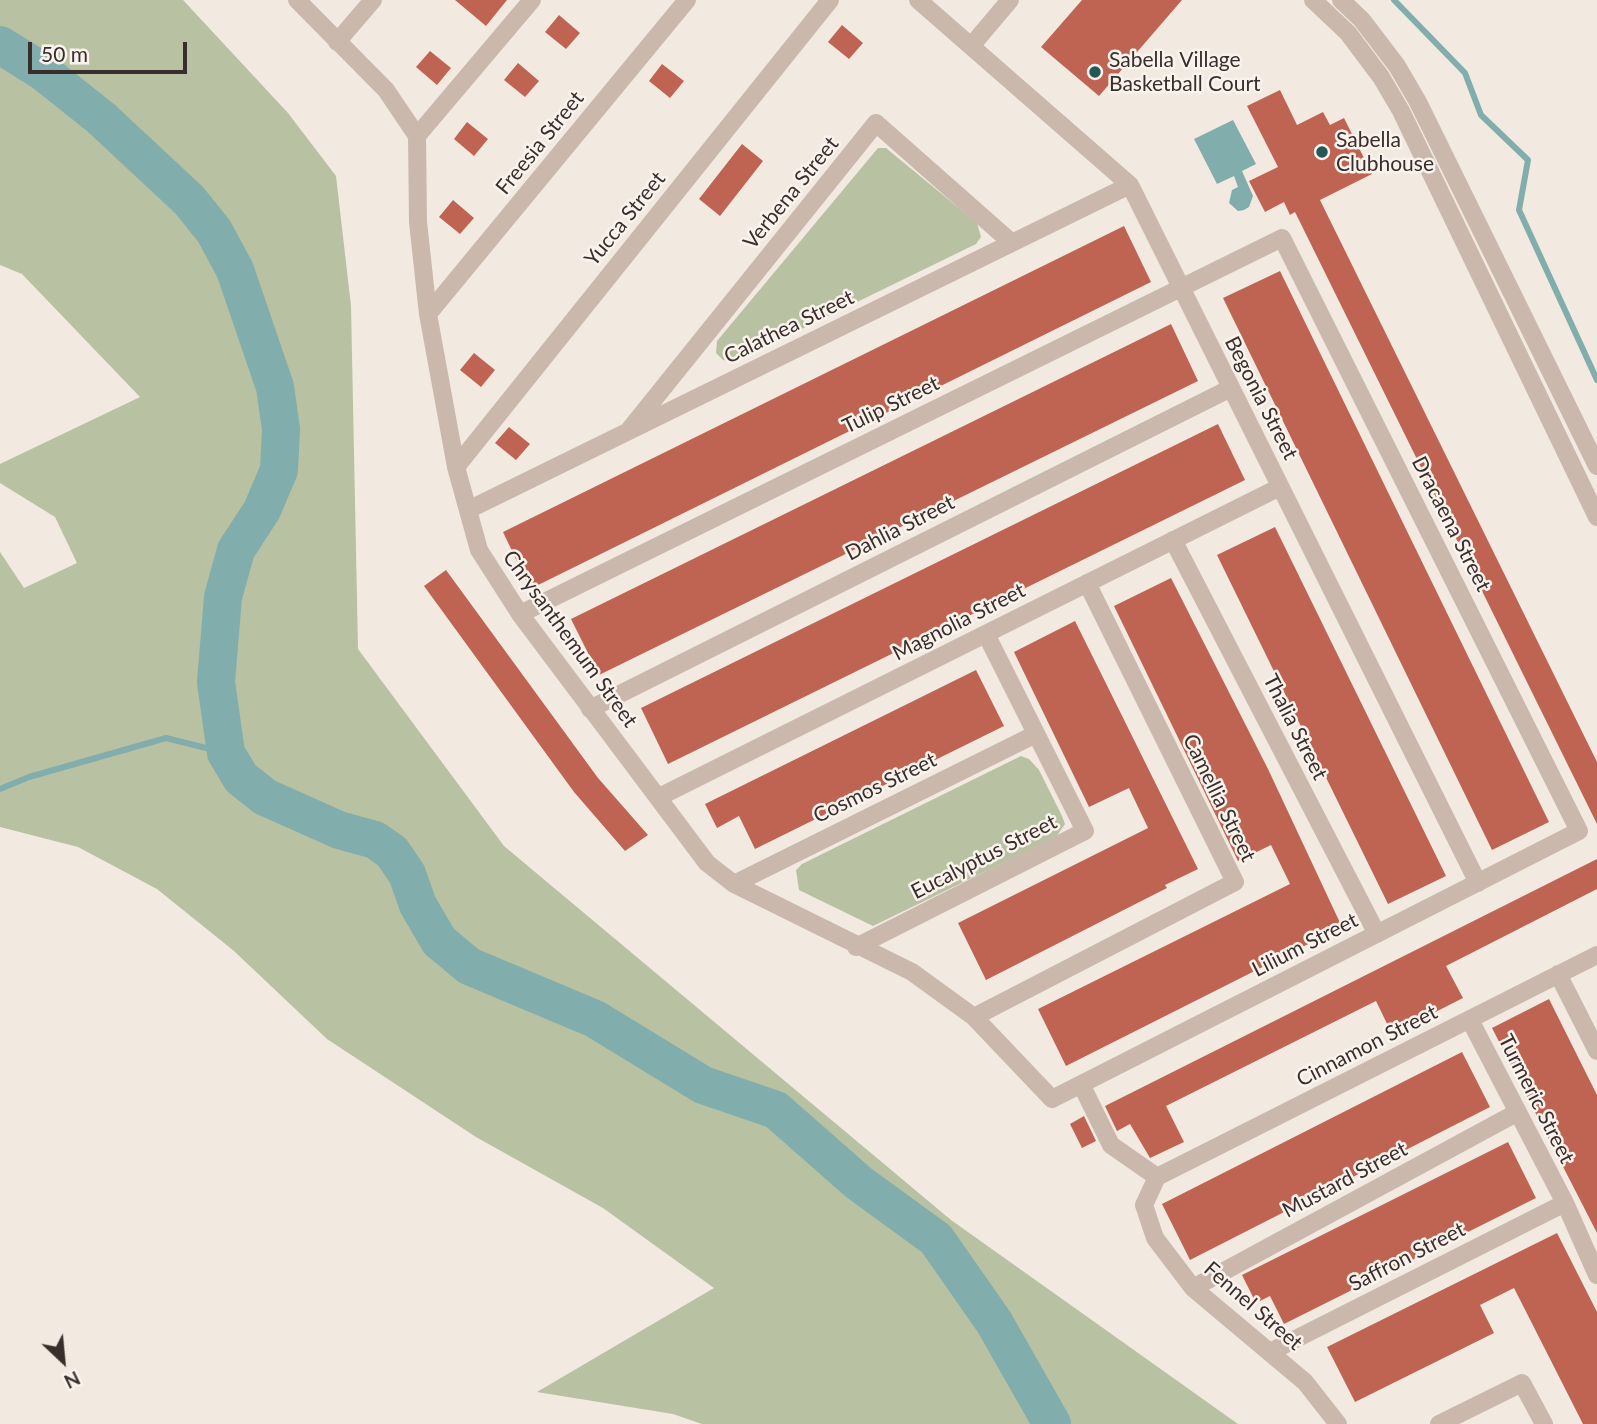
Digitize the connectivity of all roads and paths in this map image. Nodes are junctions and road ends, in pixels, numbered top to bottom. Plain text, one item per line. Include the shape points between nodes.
1 (297, 0) edge
2 (373, 0) edge
3 (532, 0) edge
4 (687, 0) edge
5 (830, 0) edge
6 (918, 0) edge
7 (1010, 0) edge
8 (1313, 0) edge
9 (1341, 0) edge
10 (337, 42) junction
11 (972, 45) junction
12 (417, 136) junction
13 (1130, 185) junction
14 (1282, 238) joint
15 (1012, 243) junction
16 (1181, 287) junction
17 (428, 314) junction
18 (1231, 388) junction
19 (627, 432) junction
20 (1597, 466) edge
21 (456, 467) junction
22 (1280, 487) junction
23 (468, 510) junction
24 (1597, 517) edge
25 (1173, 540) junction
26 (1087, 583) junction
27 (520, 614) junction
28 (986, 634) junction
29 (590, 709) junction
30 (1036, 734) junction
31 (659, 797) junction
32 (1579, 831) joint
33 (1478, 883) junction
34 (734, 884) junction
35 (1377, 934) junction
36 (856, 947) junction
37 (1597, 954) edge
38 (1558, 974) junction
39 (974, 1017) junction
40 (1470, 1020) junction
41 (1597, 1051) edge
42 (1081, 1084) junction
43 (1052, 1099) joint
44 (1518, 1112) junction
45 (1157, 1177) junction
46 (1565, 1203) junction
47 (1597, 1275) edge
48 (1193, 1288) junction
49 (1270, 1352) junction
50 (1338, 1424) edge
51 (1439, 1424) edge
52 (1544, 1424) edge

1 - 10 street
2 - 10 street
3 - 12 street
4 - 17 street, Freesia Street
5 - 21 street, Yucca Street
6 - 11 street, Begonia Street
7 - 11 street
8 - 24 street via 1348,33 1401,111
9 - 20 street via 1397,66 1418,102
10 - 12 street via 386,90
11 - 13 street, Begonia Street
12 - 17 street, Chrysanthemum Street via 418,222
13 - 15 street, Calathea Street
13 - 16 street, Begonia Street
14 - 16 street, Tulip Street
14 - 32 street, Dracaena Street
15 - 19 street, Calathea Street
15 - 19 street, Verbena Street via 876,123
16 - 18 street, Begonia Street
16 - 27 street, Tulip Street
17 - 21 street, Chrysanthemum Street
18 - 22 street, Begonia Street
18 - 29 street, Dahlia Street
19 - 23 street, Calathea Street
21 - 23 street, Chrysanthemum Street
22 - 25 street, Magnolia Street
22 - 33 street, Begonia Street
23 - 27 street, Chrysanthemum Street via 479,551
25 - 26 street, Magnolia Street
25 - 35 street, Thalia Street
26 - 28 street, Magnolia Street
26 - 39 street, Camellia Street via 1235,882
27 - 29 street, Chrysanthemum Street
28 - 30 street, Eucalyptus Street
28 - 31 street, Magnolia Street
29 - 31 street, Chrysanthemum Street
30 - 34 street, Cosmos Street
30 - 36 street, Eucalyptus Street via 1085,831
31 - 34 street, Chrysanthemum Street via 708,863
32 - 33 street, Lilium Street
33 - 35 street, Lilium Street
34 - 36 street, Chrysanthemum Street
35 - 42 street, Lilium Street
36 - 39 street, Chrysanthemum Street via 912,972
37 - 38 street, Cinnamon Street
38 - 40 street, Cinnamon Street
38 - 41 street
39 - 43 street, Chrysanthemum Street
40 - 44 street, Turmeric Street
40 - 45 street, Cinnamon Street
42 - 43 street, Lilium Street
42 - 45 street via 1111,1144
44 - 46 street, Turmeric Street
44 - 48 street, Mustard Street
45 - 48 street, Fennel Street via 1144,1205 1155,1238
46 - 47 street, Turmeric Street
46 - 49 street, Saffron Street
48 - 49 street, Fennel Street
49 - 50 street, Fennel Street via 1305,1381
51 - 52 street via 1522,1383

